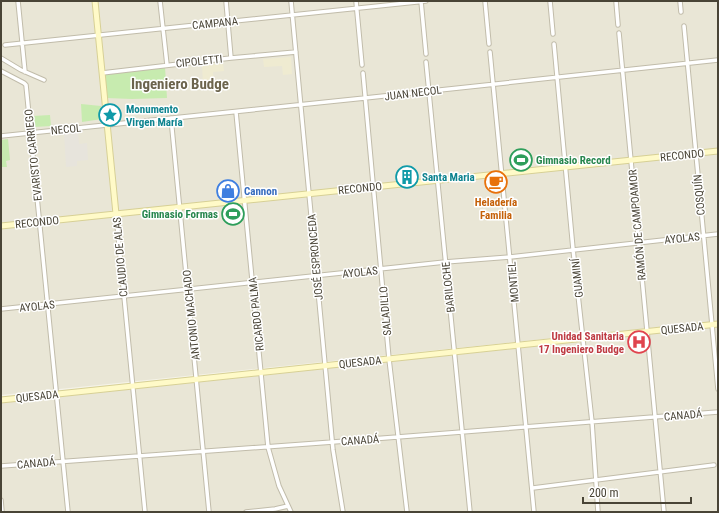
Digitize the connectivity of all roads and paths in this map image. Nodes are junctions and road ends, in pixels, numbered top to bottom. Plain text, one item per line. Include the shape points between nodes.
1 (18, 1) edge
2 (95, 1) edge
3 (160, 1) edge
4 (226, 1) edge
5 (291, 1) edge
6 (356, 1) edge
7 (421, 1) edge
8 (426, 1) edge
9 (485, 1) edge
10 (550, 1) edge
11 (616, 1) edge
12 (680, 1) edge
13 (356, 8) junction
14 (681, 12) dead end
15 (292, 15) junction
16 (228, 22) junction
17 (618, 25) dead end
18 (684, 26) dead end
19 (163, 29) junction
20 (619, 33) dead end
21 (553, 34) dead end
22 (98, 36) junction
23 (22, 44) junction
24 (490, 44) dead end
25 (554, 44) dead end
26 (5, 45) dead end
27 (296, 52) junction
28 (490, 52) dead end
29 (426, 54) dead end
30 (1, 58) edge
31 (231, 58) junction
32 (718, 60) edge
33 (426, 62) dead end
34 (687, 63) junction
35 (167, 65) junction
36 (362, 65) dead end
37 (623, 70) junction
38 (1, 71) edge
39 (25, 72) junction
40 (102, 73) junction
41 (363, 73) dead end
42 (558, 78) junction
43 (44, 80) dead end
44 (494, 84) junction
45 (429, 91) junction
46 (365, 98) junction
47 (300, 105) junction
48 (236, 112) junction
49 (171, 118) junction
50 (107, 124) junction
51 (30, 133) junction
52 (1, 136) edge
53 (718, 150) edge
54 (695, 153) junction
55 (631, 160) junction
56 (567, 167) junction
57 (502, 174) junction
58 (438, 180) junction
59 (374, 187) junction
60 (309, 194) junction
61 (245, 201) junction
62 (180, 207) junction
63 (116, 214) junction
64 (40, 222) junction
65 (1, 226) edge
66 (718, 234) edge
67 (703, 235) junction
68 (639, 242) junction
69 (573, 249) junction
70 (510, 257) junction
71 (445, 262) junction
72 (381, 269) junction
73 (317, 277) junction
74 (252, 284) junction
75 (188, 290) junction
76 (123, 297) junction
77 (48, 305) junction
78 (1, 309) edge
79 (711, 324) junction
80 (718, 324) edge
81 (647, 332) junction
82 (583, 338) junction
83 (518, 345) junction
84 (455, 352) junction
85 (389, 359) junction
86 (326, 366) junction
87 (262, 373) junction
88 (197, 379) junction
89 (132, 385) junction
90 (718, 389) edge
91 (57, 394) junction
92 (1, 400) edge
93 (718, 412) edge
94 (656, 418) junction
95 (592, 422) junction
96 (527, 428) junction
97 (462, 432) junction
98 (398, 438) junction
99 (333, 442) junction
100 (268, 447) junction
101 (204, 451) junction
102 (140, 456) junction
103 (63, 461) junction
104 (714, 465) dead end
105 (1, 466) edge
106 (659, 472) junction
107 (596, 480) junction
108 (533, 488) junction
109 (1, 500) edge
110 (288, 506) junction
111 (275, 511) edge
112 (2, 512) edge
113 (68, 512) edge
114 (145, 512) edge
115 (209, 512) edge
116 (246, 512) edge
117 (291, 512) edge
118 (343, 512) edge
119 (407, 512) edge
120 (470, 512) edge
121 (534, 512) edge
122 (598, 512) edge
123 (664, 512) edge

1 - 23 street
2 - 22 street, CLAUDIO DE ALAS
3 - 19 street
4 - 16 street
5 - 15 street, JOSÉ ESPRONCEDA
6 - 13 street
7 - 8 street, CAMPANA
7 - 13 street, CAMPANA
7 - 29 street
9 - 24 street
10 - 21 street
11 - 17 street
12 - 14 street
13 - 15 street, CAMPANA
13 - 36 street
15 - 16 street, CAMPANA
15 - 27 street, JOSÉ ESPRONCEDA
16 - 19 street, CAMPANA
16 - 31 street
18 - 34 street, COSQUÍN
19 - 22 street, CAMPANA
19 - 35 street
20 - 37 street, RAMÓN DE CAMPOAMOR
22 - 23 street, CAMPANA
22 - 40 street, CLAUDIO DE ALAS
23 - 26 street, CAMPANA
23 - 39 street
25 - 42 street, GUAMINÍ
27 - 31 street, CIPOLETTI
27 - 47 street, JOSÉ ESPRONCEDA
28 - 44 street, MONTIEL
30 - 39 street
31 - 35 street, CIPOLETTI
32 - 34 street, JUAN NECOL
33 - 45 street, BARILOCHE
34 - 37 street, JUAN NECOL
34 - 54 street, COSQUÍN
35 - 40 street, CIPOLETTI
37 - 42 street, JUAN NECOL
37 - 55 street, RAMÓN DE CAMPOAMOR
38 - 51 street, EVARISTO CARRIEGO via 26,85
39 - 43 street
40 - 50 street, CLAUDIO DE ALAS
41 - 46 street, SALADILLO
42 - 44 street, JUAN NECOL
42 - 56 street, GUAMINÍ
44 - 45 street, JUAN NECOL
44 - 57 street, MONTIEL
45 - 46 street, JUAN NECOL
45 - 58 street, BARILOCHE
46 - 47 street, JUAN NECOL
46 - 59 street, SALADILLO
47 - 48 street, JUAN NECOL
47 - 60 street, JOSÉ ESPRONCEDA
48 - 49 street, JUAN NECOL
48 - 61 street, RICARDO PALMA
49 - 50 street, JUAN NECOL
49 - 62 street, ANTONIO MACHADO
50 - 51 street, NECOL
50 - 63 street, CLAUDIO DE ALAS
51 - 52 street, NECOL
51 - 64 street, EVARISTO CARRIEGO
53 - 54 street, RECONDO
54 - 55 street, RECONDO
54 - 67 street, COSQUÍN
55 - 56 street, RECONDO
55 - 68 street, RAMÓN DE CAMPOAMOR
56 - 57 street, RECONDO
56 - 69 street, GUAMINÍ
57 - 58 street, RECONDO
57 - 70 street, MONTIEL
58 - 59 street, RECONDO
58 - 71 street, BARILOCHE
59 - 60 street, RECONDO
59 - 72 street, SALADILLO
60 - 61 street, RECONDO
60 - 73 street, JOSÉ ESPRONCEDA
61 - 62 street, RECONDO
61 - 74 street, RICARDO PALMA
62 - 63 street, RECONDO
62 - 75 street, ANTONIO MACHADO
63 - 64 street, RECONDO
63 - 76 street, CLAUDIO DE ALAS
64 - 65 street, RECONDO
64 - 77 street, EVARISTO CARRIEGO
66 - 67 street, AYOLAS
67 - 68 street, AYOLAS
67 - 79 street, COSQUÍN
68 - 69 street, AYOLAS
68 - 81 street, RAMÓN DE CAMPOAMOR
69 - 70 street, AYOLAS
69 - 82 street, GUAMINÍ
70 - 71 street, AYOLAS
70 - 83 street, MONTIEL
71 - 72 street, AYOLAS
71 - 84 street, BARILOCHE
72 - 73 street, AYOLAS
72 - 85 street, SALADILLO
73 - 74 street, AYOLAS
73 - 86 street, JOSÉ ESPRONCEDA
74 - 75 street, AYOLAS
74 - 87 street, RICARDO PALMA
75 - 76 street, AYOLAS
75 - 88 street, ANTONIO MACHADO
76 - 77 street, AYOLAS
76 - 89 street, CLAUDIO DE ALAS
77 - 78 street, AYOLAS
77 - 91 street, EVARISTO CARRIEGO
79 - 80 street, QUESADA
79 - 81 street, QUESADA
79 - 90 street, COSQUÍN
81 - 82 street, QUESADA
81 - 94 street, RAMÓN DE CAMPOAMOR
82 - 83 street, QUESADA
82 - 95 street, GUAMINÍ
83 - 84 street, QUESADA
83 - 96 street, MONTIEL
84 - 85 street, QUESADA
84 - 97 street, BARILOCHE
85 - 86 street, QUESADA
85 - 98 street, SALADILLO
86 - 87 street, QUESADA
86 - 99 street, JOSÉ ESPRONCEDA
87 - 88 street, QUESADA
87 - 100 street, RICARDO PALMA
88 - 89 street, QUESADA
88 - 101 street, ANTONIO MACHADO
89 - 91 street, QUESADA
89 - 102 street, CLAUDIO DE ALAS
91 - 92 street, QUESADA
91 - 103 street, EVARISTO CARRIEGO
93 - 94 street, CANADÁ
94 - 95 street, CANADÁ
94 - 106 street, RAMÓN DE CAMPOAMOR
95 - 96 street, CANADÁ
95 - 107 street, GUAMINÍ
96 - 97 street, CANADÁ
96 - 108 street, MONTIEL
97 - 98 street, CANADÁ
97 - 120 street, BARILOCHE
98 - 99 street, CANADÁ
98 - 119 street, SALADILLO
99 - 100 street, CANADÁ
99 - 118 street, JOSÉ ESPRONCEDA
100 - 101 street, CANADÁ
100 - 110 street, RICARDO PALMA via 279,486
101 - 102 street, CANADÁ
101 - 115 street, ANTONIO MACHADO
102 - 103 street, CANADÁ
102 - 114 street, CLAUDIO DE ALAS
103 - 105 street, CANADÁ
103 - 113 street, EVARISTO CARRIEGO
104 - 106 street
106 - 107 street
106 - 123 street, RAMÓN DE CAMPOAMOR
107 - 108 street
107 - 122 street, GUAMINÍ
108 - 121 street, MONTIEL
109 - 112 street
110 - 111 street
110 - 117 street, RICARDO PALMA
111 - 116 street

